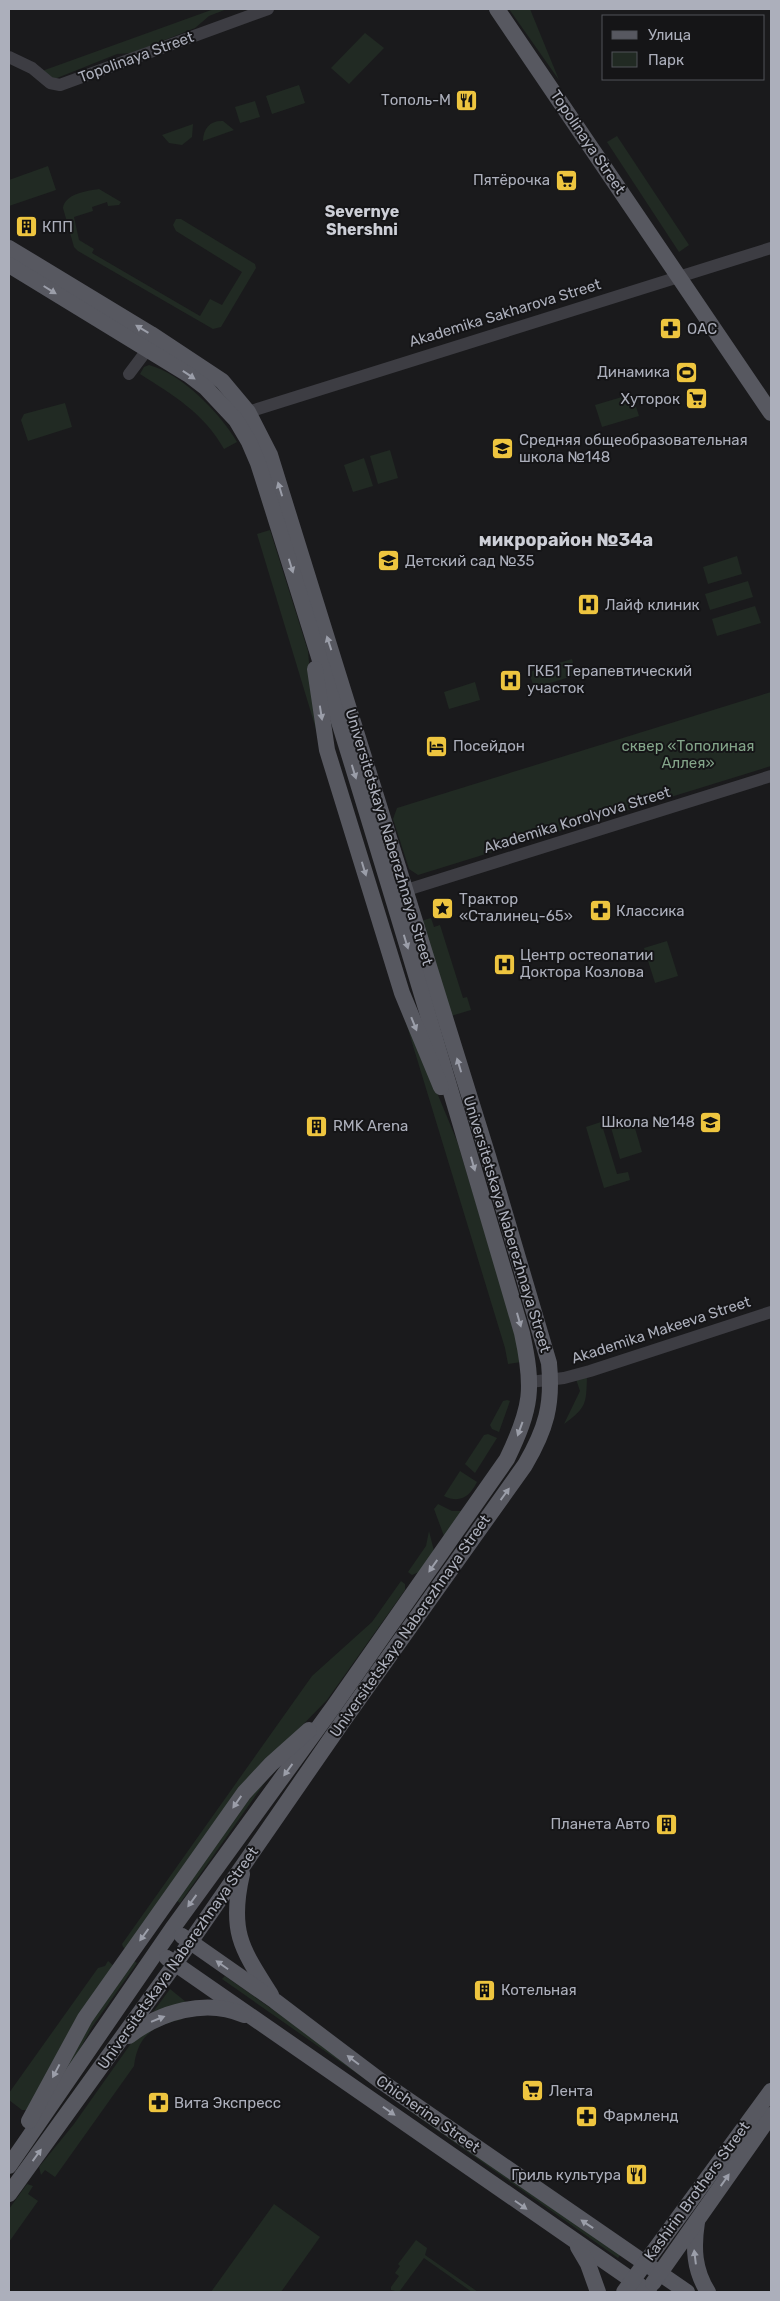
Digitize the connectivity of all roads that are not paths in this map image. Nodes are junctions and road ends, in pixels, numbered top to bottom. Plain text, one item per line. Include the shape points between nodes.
1 (268, 9) edge
2 (497, 9) edge
3 (9, 57) edge
4 (9, 248) edge
5 (771, 248) edge
6 (9, 265) edge
7 (677, 276) junction
8 (148, 350) junction
9 (130, 374) dead end
10 (771, 413) edge
11 (242, 416) junction
12 (311, 630) junction
13 (771, 776) edge
14 (399, 893) junction
15 (467, 1144) junction
16 (771, 1312) edge
17 (550, 1380) junction
18 (530, 1382) junction
19 (334, 1706) junction
20 (243, 1866) junction
21 (172, 1929) junction
22 (190, 1942) junction
23 (157, 1951) junction
24 (175, 1964) junction
25 (275, 2001) junction
26 (263, 2023) junction
27 (118, 2045) junction
28 (771, 2091) edge
29 (771, 2115) edge
30 (9, 2158) edge
31 (9, 2166) edge
32 (9, 2194) edge
33 (697, 2220) junction
34 (576, 2243) junction
35 (644, 2263) junction
36 (659, 2274) junction
37 (628, 2287) edge
38 (598, 2292) edge
39 (647, 2292) edge
40 (687, 2292) edge
41 (708, 2292) edge

1 - 3 street, Topolinaya Street via 60,85 50,83 32,68
2 - 7 main road, Topolinaya Street
11 -> 4 main road, Universitetskaya Naberezhnaya Street via 222,381 203,367
5 - 7 street, Akademika Sakharova Street
6 -> 8 main road, Universitetskaya Naberezhnaya Street
7 - 10 main road
7 - 11 street, Akademika Sakharova Street
8 - 9 street
8 -> 11 main road, Universitetskaya Naberezhnaya Street
11 -> 12 main road, Universitetskaya Naberezhnaya Street
14 -> 11 main road, Universitetskaya Naberezhnaya Street via 270,455
12 -> 14 main road, Universitetskaya Naberezhnaya Street
12 -> 15 main road via 327,750 402,993
13 - 14 street, Akademika Korolyova Street
14 -> 15 main road, Universitetskaya Naberezhnaya Street
17 -> 14 main road, Universitetskaya Naberezhnaya Street via 540,1331
15 -> 18 main road, Universitetskaya Naberezhnaya Street via 522,1332
16 - 17 street, Akademika Makeeva Street via 590,1371
17 - 18 street, Akademika Makeeva Street
20 -> 17 main road, Universitetskaya Naberezhnaya Street via 525,1465 550,1406
18 -> 19 main road, Universitetskaya Naberezhnaya Street via 529,1401 507,1459
19 -> 21 main road, Universitetskaya Naberezhnaya Street
19 -> 30 main road via 244,1793 85,2018
20 - 22 main road, Universitetskaya Naberezhnaya Street
20 - 25 main road via 236,1903 239,1939
21 - 22 main road, Chicherina Street
21 - 23 main road, Universitetskaya Naberezhnaya Street
22 - 24 main road, Universitetskaya Naberezhnaya Street
25 -> 22 main road, Chicherina Street
23 - 24 main road, Chicherina Street
23 - 31 main road, Universitetskaya Naberezhnaya Street
24 - 26 main road, Chicherina Street
24 - 27 main road, Universitetskaya Naberezhnaya Street
35 -> 25 main road, Chicherina Street via 382,2082
27 -> 26 main road via 152,2020 193,2008 235,2010
26 -> 34 main road, Chicherina Street
32 -> 27 main road, Universitetskaya Naberezhnaya Street
28 - 35 main road, Kashirin Brothers Street
33 -> 29 main road, Kashirin Brothers Street
33 - 36 main road, Kashirin Brothers Street
41 -> 33 main road via 694,2258
34 - 37 main road, Chicherina Street
34 - 38 main road
35 - 36 main road, Chicherina Street
35 - 37 main road, Kashirin Brothers Street
36 - 39 main road, Kashirin Brothers Street
36 - 40 main road, Chicherina Street
37 - 39 main road, Chicherina Street

